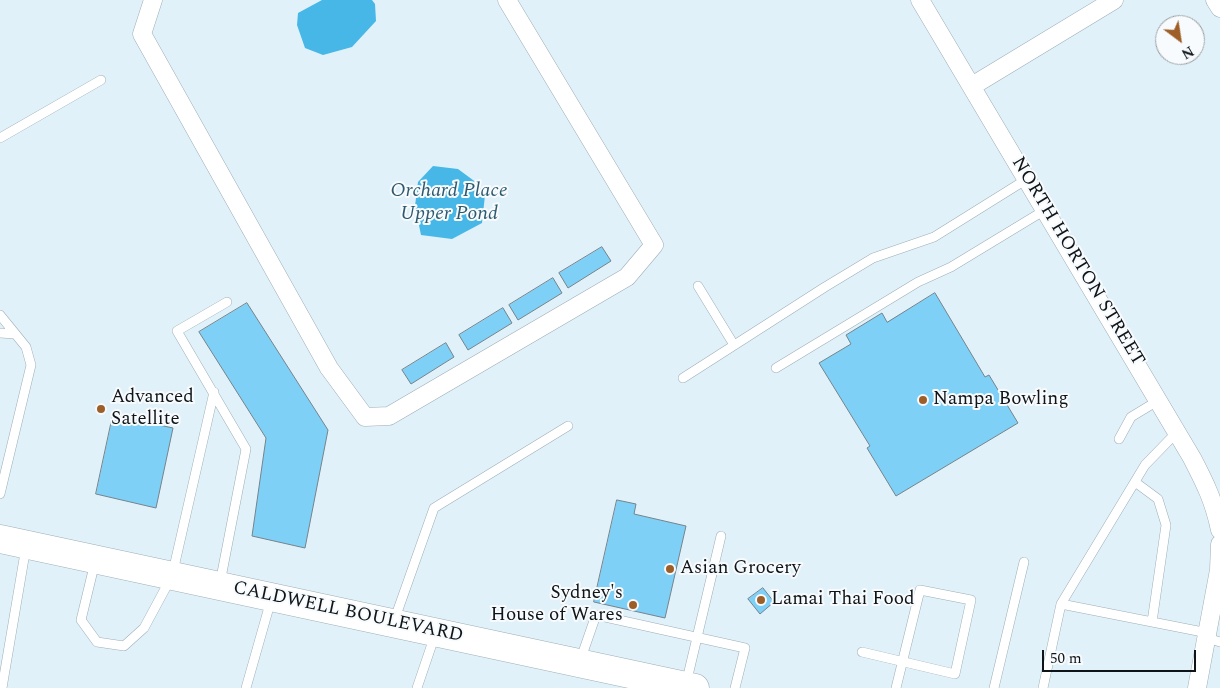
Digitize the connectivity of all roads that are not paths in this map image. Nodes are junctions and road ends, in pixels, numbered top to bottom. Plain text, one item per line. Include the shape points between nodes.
1 (153, 0) edge
2 (507, 0) edge
3 (920, 0) edge
4 (1114, 0) edge
5 (1215, 0) edge
6 (1220, 8) edge
7 (101, 80) dead end
8 (972, 86) junction
9 (0, 138) edge
10 (1027, 179) junction
11 (1045, 210) junction
12 (698, 286) dead end
13 (227, 302) dead end
14 (0, 315) edge
15 (0, 333) edge
16 (15, 334) junction
17 (734, 345) junction
18 (776, 368) dead end
19 (683, 378) dead end
20 (214, 392) junction
21 (1159, 400) junction
22 (568, 426) dead end
23 (1177, 432) junction
24 (1119, 439) dead end
25 (4, 463) edge
26 (1135, 482) junction
27 (0, 494) edge
28 (1218, 506) edge
29 (1220, 530) edge
30 (721, 536) dead end
31 (0, 539) edge
32 (26, 544) junction
33 (1220, 544) edge
34 (95, 559) junction
35 (1024, 562) dead end
36 (172, 576) junction
37 (220, 586) junction
38 (272, 597) junction
39 (1061, 604) junction
40 (1152, 622) junction
41 (393, 623) junction
42 (436, 632) junction
43 (697, 637) junction
44 (1212, 638) edge
45 (862, 652) dead end
46 (902, 662) junction
47 (580, 663) junction
48 (691, 687) edge
49 (2, 688) edge
50 (246, 688) edge
51 (417, 688) edge
52 (735, 688) edge
53 (896, 688) edge
54 (994, 688) edge
55 (1043, 688) edge
56 (1197, 688) edge

1 - 2 street via 142,34 328,368 365,418 390,416 627,277 654,245
3 - 8 street, NORTH HORTON STREET
4 - 8 street
5 - 6 street
7 - 9 lane
8 - 10 street, NORTH HORTON STREET
10 - 11 street, NORTH HORTON STREET
10 - 17 lane via 934,237 873,258
11 - 18 lane
11 - 21 street, NORTH HORTON STREET
12 - 17 lane
13 - 20 lane via 177,331
14 - 16 lane
15 - 16 lane
16 - 25 lane via 26,347 31,365
17 - 19 lane
20 - 36 lane
20 - 37 lane via 246,449
21 - 23 street, NORTH HORTON STREET
21 - 24 lane via 1131,417
22 - 41 lane via 434,508
23 - 26 lane via 1145,465
23 - 28 street, NORTH HORTON STREET
25 - 27 lane
26 - 39 lane
26 - 40 lane via 1158,499 1166,525
28 - 29 street, NORTH HORTON STREET
30 - 43 lane
31 - 32 main road, CALDWELL BOULEVARD
32 - 34 main road, CALDWELL BOULEVARD
32 - 49 lane
33 - 44 street
34 - 36 main road, CALDWELL BOULEVARD
34 - 36 lane via 81,620 97,642 124,646 144,628
35 - 54 lane
36 - 37 main road, CALDWELL BOULEVARD
37 - 38 main road, CALDWELL BOULEVARD
38 - 41 main road, CALDWELL BOULEVARD
38 - 50 lane
39 - 40 lane
39 - 55 lane
40 - 44 lane
41 - 42 main road, CALDWELL BOULEVARD
42 - 47 main road, CALDWELL BOULEVARD
42 - 51 lane
43 - 47 lane via 596,615
43 - 48 lane
43 - 52 lane via 744,648
44 - 56 street
45 - 46 lane
46 - 46 lane via 920,590 971,600 955,674
46 - 53 lane
47 - 48 main road, CALDWELL BOULEVARD

